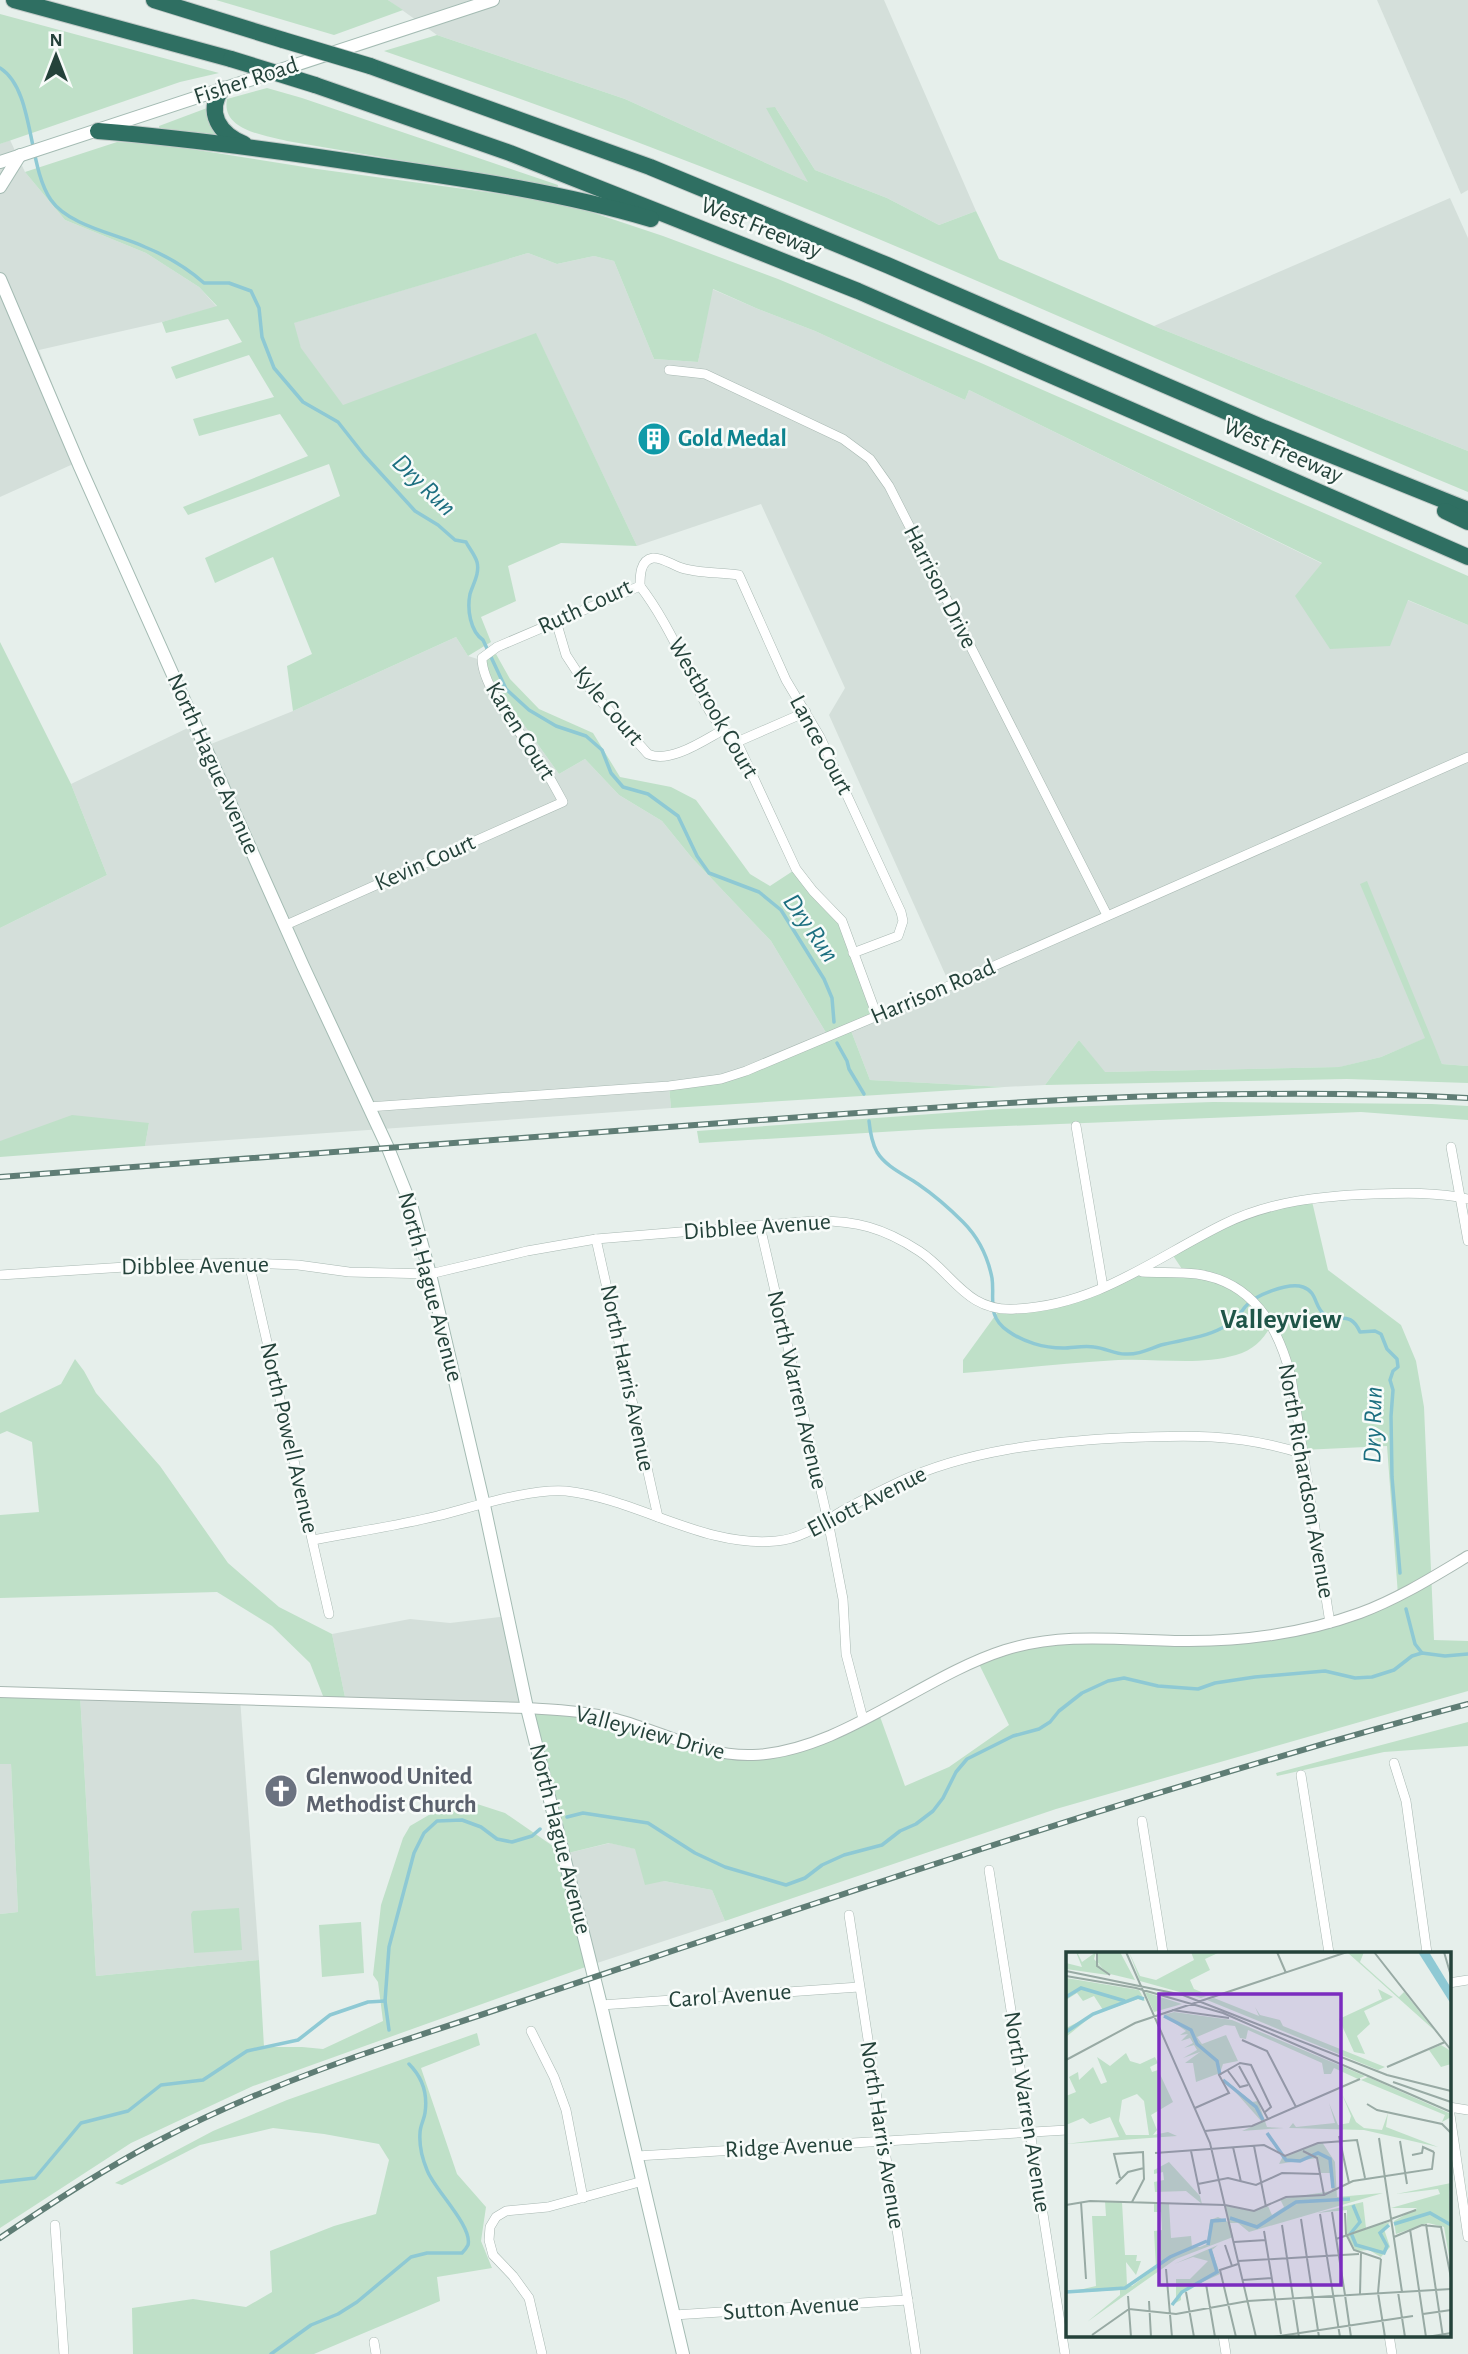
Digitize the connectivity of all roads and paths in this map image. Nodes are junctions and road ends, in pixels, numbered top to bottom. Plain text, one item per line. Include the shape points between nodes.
1 (14, 0) edge
2 (154, 0) edge
3 (493, 0) edge
4 (222, 89) junction
5 (98, 131) junction
6 (251, 147) junction
7 (20, 155) junction
8 (0, 162) edge
9 (0, 187) edge
10 (788, 263) junction
11 (0, 279) edge
12 (669, 370) dead end
13 (1264, 428) junction
14 (1468, 510) edge
15 (1468, 522) edge
16 (1468, 557) edge
17 (718, 572) joint
18 (640, 586) junction
19 (556, 621) junction
20 (482, 658) joint
21 (806, 712) junction
22 (722, 730) junction
23 (737, 742) junction
24 (1468, 758) edge
25 (564, 802) joint
26 (1107, 915) junction
27 (286, 925) junction
28 (853, 953) junction
29 (877, 1016) junction
30 (368, 1107) junction
31 (1076, 1126) dead end
32 (1451, 1147) dead end
33 (1463, 1198) edge
34 (760, 1226) junction
35 (596, 1239) junction
36 (1468, 1241) edge
37 (249, 1263) junction
38 (1139, 1272) junction
39 (430, 1274) junction
40 (0, 1275) edge
41 (1103, 1287) junction
42 (1303, 1454) junction
43 (484, 1505) junction
44 (659, 1517) junction
45 (828, 1521) junction
46 (313, 1540) junction
47 (1468, 1556) edge
48 (329, 1614) dead end
49 (1330, 1623) junction
50 (0, 1692) edge
51 (527, 1708) junction
52 (863, 1719) junction
53 (1394, 1763) dead end
54 (1301, 1775) dead end
55 (1142, 1821) dead end
56 (989, 1870) dead end
57 (849, 1915) dead end
58 (1163, 1952) edge
59 (1329, 1952) edge
60 (1427, 1952) edge
61 (1468, 1980) edge
62 (1450, 1983) edge
63 (859, 1987) junction
64 (601, 2005) junction
65 (531, 2031) dead end
66 (1450, 2108) edge
67 (1468, 2110) edge
68 (1450, 2115) edge
69 (1066, 2130) edge
70 (1030, 2132) junction
71 (884, 2141) junction
72 (637, 2156) junction
73 (643, 2181) junction
74 (583, 2198) junction
75 (55, 2225) dead end
76 (1468, 2237) edge
77 (908, 2300) junction
78 (674, 2315) junction
79 (1223, 2336) edge
80 (1389, 2336) edge
81 (374, 2342) dead end
82 (64, 2354) edge
83 (376, 2354) edge
84 (542, 2354) edge
85 (683, 2354) edge
86 (916, 2354) edge
87 (1065, 2354) edge
88 (1226, 2354) edge
89 (1392, 2354) edge

1 - 10 highway, West Freeway, bridge via 315,85 510,153
2 - 13 highway, West Freeway, bridge via 370,66 650,167
3 - 4 main road, Fisher Road
4 - 5 main road, Fisher Road
4 - 6 highway via 215,102 217,123 227,135
5 - 6 highway
5 - 7 main road, Fisher Road
6 - 10 highway via 484,181 602,204
7 - 8 main road, Fisher Road
7 - 9 main road
10 - 16 highway, West Freeway
11 - 27 main road, North Hague Avenue via 79,467
12 - 26 street, Harrison Drive via 705,374 843,439 870,459 889,486
13 - 14 highway, West Freeway
13 - 15 highway
17 - 18 street, Ruth Court via 683,569 652,558 640,572
17 - 21 street, Lance Court via 739,575 786,680
18 - 19 street, Ruth Court
18 - 22 street, Westbrook Court
19 - 20 street, Ruth Court
19 - 22 street, Kyle Court via 566,655 583,681 648,754 666,757
20 - 25 street, Karen Court via 491,688
21 - 23 street
21 - 28 street, Lance Court via 903,921 898,936
22 - 23 street, Westbrook Court
23 - 28 street, Westbrook Court via 796,869 842,921
24 - 26 street, Harrison Road
25 - 27 street, Kevin Court
26 - 29 street, Harrison Road
27 - 30 main road, North Hague Avenue
28 - 29 street, Westbrook Court
29 - 30 street, Harrison Road via 721,1079
30 - 39 main road, North Hague Avenue via 412,1208
31 - 41 street
32 - 33 street
33 - 36 street
33 - 38 street, Dibblee Avenue via 1403,1193 1332,1195 1279,1204 1224,1224
34 - 35 street, Dibblee Avenue
34 - 41 street, Dibblee Avenue via 844,1220 874,1227 920,1252 966,1295 1000,1309 1045,1306
34 - 45 street, North Warren Avenue
35 - 39 street, Dibblee Avenue
35 - 44 street, North Harris Avenue
37 - 39 street, Dibblee Avenue
37 - 40 street, Dibblee Avenue
37 - 46 street, North Powell Avenue
38 - 41 street, Dibblee Avenue
38 - 42 street, North Richardson Avenue via 1217,1278 1248,1296 1272,1325 1286,1359
39 - 43 main road, North Hague Avenue
42 - 45 street, Elliott Avenue via 1262,1442 1211,1436 1037,1444 925,1471
42 - 49 street, North Richardson Avenue
43 - 44 street, Elliott Avenue via 539,1492 567,1492
43 - 46 street, Elliott Avenue
43 - 51 main road, North Hague Avenue
44 - 45 street, Elliott Avenue via 744,1542 800,1536
45 - 52 street, North Warren Avenue via 843,1599 846,1654
46 - 48 street, North Powell Avenue
47 - 49 street, Valleyview Drive via 1398,1595
49 - 52 street, Valleyview Drive via 1230,1640 1100,1637 1023,1645 976,1660
50 - 51 street, Valleyview Drive
51 - 52 street, Valleyview Drive via 617,1719 706,1750 745,1755 792,1750
51 - 64 main road, North Hague Avenue
53 - 60 street via 1406,1801
54 - 59 street
55 - 58 street
56 - 70 street, North Warren Avenue
57 - 63 street, North Harris Avenue
61 - 62 street
63 - 64 street, Carol Avenue
63 - 71 street, North Harris Avenue
64 - 72 main road, North Hague Avenue
65 - 74 street via 566,2110
66 - 67 street
68 - 76 street
69 - 70 street, Ridge Avenue
70 - 71 street, Ridge Avenue
70 - 87 street, North Warren Avenue
71 - 72 street, Ridge Avenue
71 - 77 street, North Harris Avenue
72 - 73 main road, North Hague Avenue
73 - 74 street
73 - 78 main road, North Hague Avenue
74 - 84 street via 506,2211 490,2227 493,2255 529,2298
75 - 82 street
77 - 78 street, Sutton Avenue
77 - 86 street, North Harris Avenue
78 - 85 main road, North Hague Avenue
79 - 88 street
80 - 89 street
81 - 83 street

